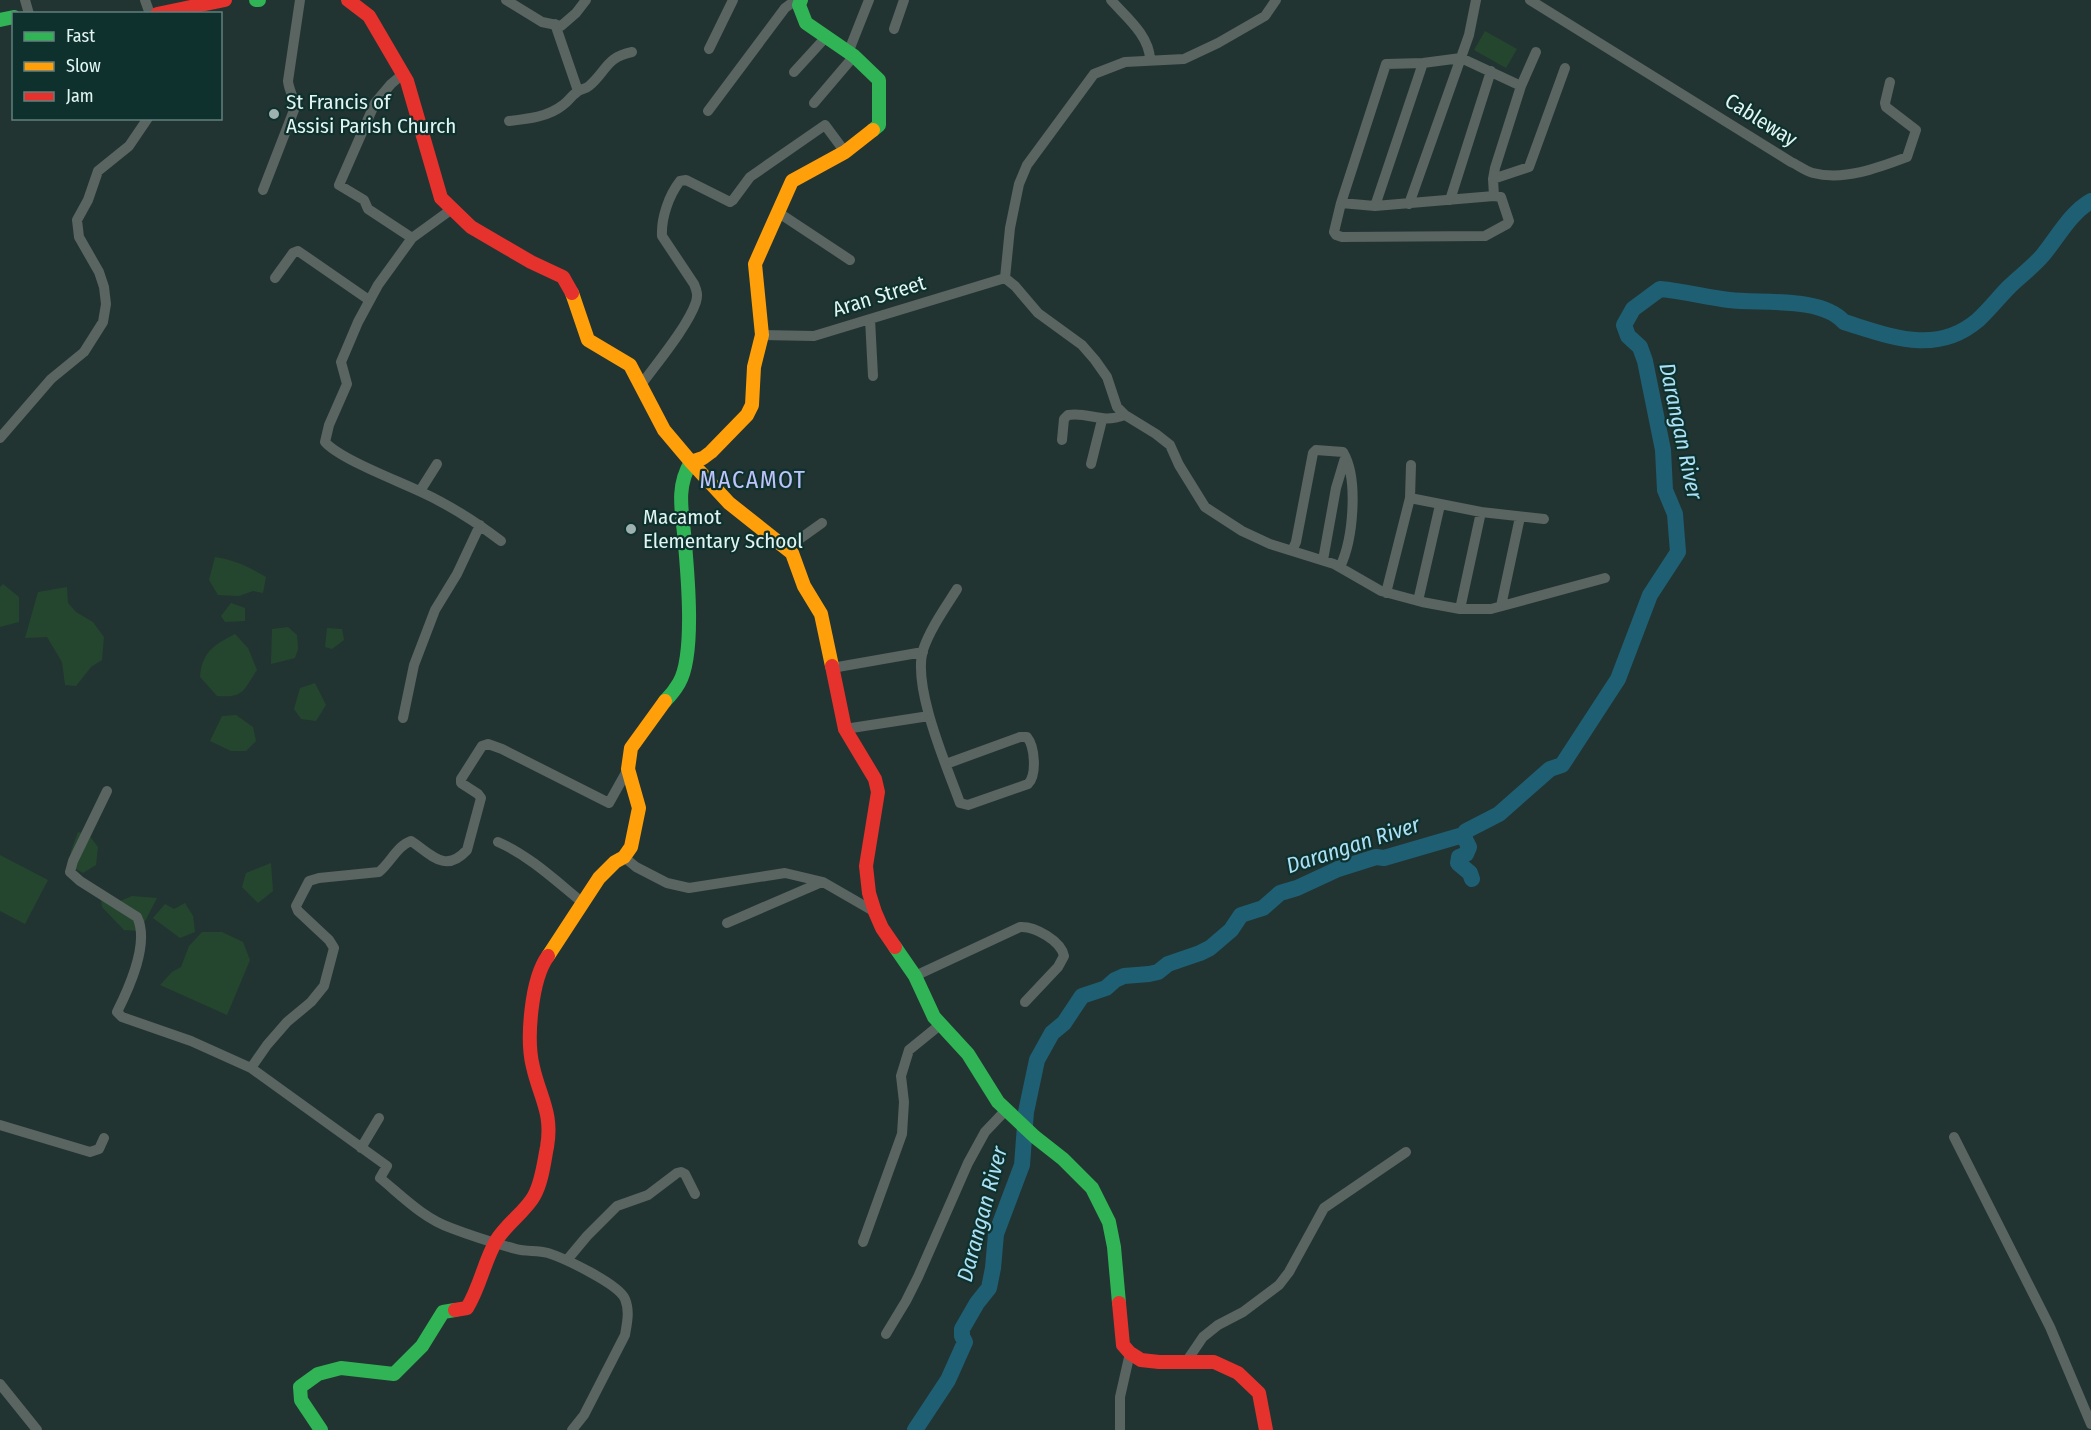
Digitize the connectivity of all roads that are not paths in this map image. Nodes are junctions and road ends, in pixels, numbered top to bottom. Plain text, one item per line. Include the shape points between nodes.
1 (225, 0) edge
2 (300, 0) edge
3 (348, 0) edge
4 (506, 0) edge
5 (586, 0) edge
6 (733, 0) edge
7 (796, 0) edge
8 (801, 0) edge
9 (869, 0) edge
10 (904, 0) edge
11 (1111, 0) edge
12 (1276, 0) edge
13 (1476, 0) edge
14 (1530, 0) edge
15 (173, 12) edge
16 (555, 24) junction
17 (894, 29) dead end
18 (826, 37) junction
19 (709, 49) dead end
20 (632, 52) dead end
21 (1536, 52) dead end
22 (851, 54) junction
23 (1461, 57) junction
24 (1150, 59) junction
25 (1423, 63) junction
26 (1565, 68) dead end
27 (1491, 71) junction
28 (794, 72) dead end
29 (403, 74) junction
30 (1890, 82) dead end
31 (1521, 86) junction
32 (578, 91) junction
33 (814, 103) dead end
34 (708, 111) dead end
35 (147, 120) edge
36 (509, 121) dead end
37 (845, 152) junction
38 (1492, 179) junction
39 (263, 190) dead end
40 (1494, 196) junction
41 (1450, 200) junction
42 (1341, 203) junction
43 (1408, 204) junction
44 (1375, 206) junction
45 (452, 209) junction
46 (779, 213) junction
47 (412, 238) junction
48 (850, 260) dead end
49 (275, 278) dead end
50 (1005, 278) junction
51 (369, 300) junction
52 (870, 319) junction
53 (762, 335) junction
54 (873, 376) dead end
55 (641, 385) junction
56 (1125, 414) junction
57 (1102, 420) junction
58 (0, 438) edge
59 (1062, 440) dead end
60 (1346, 457) junction
61 (691, 462) junction
62 (437, 464) dead end
63 (1091, 464) dead end
64 (1411, 465) dead end
65 (420, 491) junction
66 (1410, 498) junction
67 (1440, 505) junction
68 (1481, 512) junction
69 (1520, 517) junction
70 (1544, 519) dead end
71 (822, 523) dead end
72 (480, 525) junction
73 (501, 542) dead end
74 (787, 548) junction
75 (1292, 551) junction
76 (1323, 560) junction
77 (1340, 567) junction
78 (1605, 578) dead end
79 (957, 589) dead end
80 (1386, 593) junction
81 (1418, 601) junction
82 (1502, 606) junction
83 (1460, 609) junction
84 (923, 652) junction
85 (832, 668) junction
86 (929, 716) junction
87 (403, 718) dead end
88 (845, 729) junction
89 (946, 764) junction
90 (628, 769) junction
91 (107, 791) dead end
92 (498, 842) dead end
93 (624, 857) junction
94 (823, 882) junction
95 (583, 903) junction
96 (875, 912) junction
97 (727, 922) dead end
98 (915, 976) junction
99 (1025, 1002) dead end
100 (941, 1024) junction
101 (251, 1068) junction
102 (1009, 1113) junction
103 (379, 1118) dead end
104 (0, 1125) edge
105 (1954, 1137) dead end
106 (104, 1138) dead end
107 (361, 1148) junction
108 (1406, 1152) dead end
109 (695, 1194) dead end
110 (495, 1242) junction
111 (863, 1242) dead end
112 (567, 1260) junction
113 (886, 1334) dead end
114 (1130, 1353) junction
115 (1186, 1362) junction
116 (0, 1384) edge
117 (2091, 1424) edge
118 (316, 1428) edge
119 (37, 1430) edge
120 (572, 1430) edge
121 (1120, 1430) edge
122 (1266, 1430) edge

1 - 15 street
2 - 39 street via 288,81 294,110
3 - 29 street via 369,16
4 - 16 street via 542,22
5 - 16 street via 561,26
6 - 19 street
7 - 34 street via 785,8
8 - 18 street via 799,5 806,23
9 - 22 street
10 - 17 street
11 - 24 street via 1145,39
12 - 24 street via 1265,16 1184,59
13 - 23 street
14 - 30 street, Cableway via 1812,173 1870,171 1906,157 1916,130 1886,107
16 - 32 street
18 - 22 street
18 - 28 street
20 - 32 street via 609,62 588,87
21 - 31 street
22 - 33 street
22 - 37 street via 879,80 879,125
23 - 25 street
23 - 27 street
23 - 43 street
24 - 50 street via 1125,62 1094,74 1027,165 1010,228
25 - 42 street via 1386,64
25 - 44 street
26 - 38 street via 1529,167
27 - 31 street
27 - 41 street
29 - 45 street via 441,198
29 - 47 street via 375,104 339,185
31 - 38 street
32 - 36 street via 547,114
35 - 58 street via 129,146 98,171 77,220 79,237 104,287 103,322 84,352 51,380
37 - 46 street via 792,181
37 - 55 street via 825,125 750,177 730,202 686,180 680,181 668,205 662,236 694,284 697,301
38 - 40 street
40 - 41 street
40 - 42 street via 1501,197 1509,221 1485,236 1342,237 1334,232
41 - 43 street
42 - 44 street
43 - 44 street
45 - 47 street
45 - 55 street via 471,227 563,277 588,340 630,365
46 - 48 street
46 - 53 street via 755,264
47 - 51 street
49 - 51 street via 298,251
50 - 52 street, Aran Street
50 - 56 street via 1038,313 1082,345 1107,377 1117,406
51 - 65 street via 341,362 347,384 325,442 353,460
52 - 53 street, Aran Street via 814,336
52 - 54 street
53 - 61 street via 754,368 752,405 747,414 711,452
55 - 61 street via 664,430
56 - 57 street
56 - 75 street via 1170,446 1205,507 1242,531
57 - 59 street via 1068,415
57 - 63 street
60 - 75 street via 1343,452 1313,453
60 - 76 street via 1336,488
60 - 77 street via 1353,506
61 - 74 street via 729,503
61 - 90 street via 680,492 688,588 686,662 680,682 631,748
62 - 65 street
64 - 66 street
65 - 72 street
66 - 67 street
66 - 80 street
67 - 68 street
67 - 81 street
68 - 69 street
68 - 83 street
69 - 70 street
69 - 82 street
71 - 74 street
72 - 73 street
72 - 87 street via 435,610 414,665
74 - 85 street via 821,614
75 - 76 street
76 - 77 street
77 - 80 street
78 - 82 street
79 - 84 street
80 - 81 street
81 - 83 street
82 - 83 street
84 - 85 street
84 - 86 street via 922,680
85 - 88 street
86 - 88 street
86 - 89 street
88 - 96 street via 875,779 878,792 866,866
89 - 89 street via 1020,737 1032,743 1033,776 1028,784 968,805 960,803
90 - 93 street via 639,808 634,837
90 - 101 street via 609,803 502,749 482,746 461,779 481,798 462,856 437,861 411,841 402,844 379,872 309,881 296,906 334,948 324,986 280,1030
91 - 101 street via 70,872 139,920 135,975 117,1012
92 - 95 street via 529,859
93 - 94 street via 667,883 689,888 785,873
93 - 95 street via 599,878
94 - 96 street
94 - 97 street
95 - 110 street via 544,961 535,988 530,1022 532,1065 549,1118 541,1173 534,1196
96 - 98 street
98 - 99 street via 1028,926 1063,950 1064,956
98 - 100 street
100 - 102 street via 968,1054
100 - 111 street via 909,1050 901,1076 902,1134
101 - 107 street
102 - 113 street via 985,1132 906,1302
102 - 114 street via 1092,1188 1108,1222 1114,1247 1123,1345
103 - 107 street
104 - 106 street via 90,1152 99,1149
105 - 117 street via 2064,1356
107 - 110 street via 387,1166 380,1178 426,1216 449,1228
108 - 115 street via 1324,1208 1279,1285 1203,1337
109 - 112 street via 685,1174 677,1173 648,1195 617,1206
110 - 112 street
110 - 118 street via 467,1308 443,1312 422,1347 394,1374 341,1368 318,1374 300,1387 301,1400
112 - 120 street via 621,1293 628,1321 613,1361
114 - 115 street via 1141,1360
114 - 121 street via 1120,1397
115 - 122 street via 1214,1362 1238,1373 1258,1393
116 - 119 street

